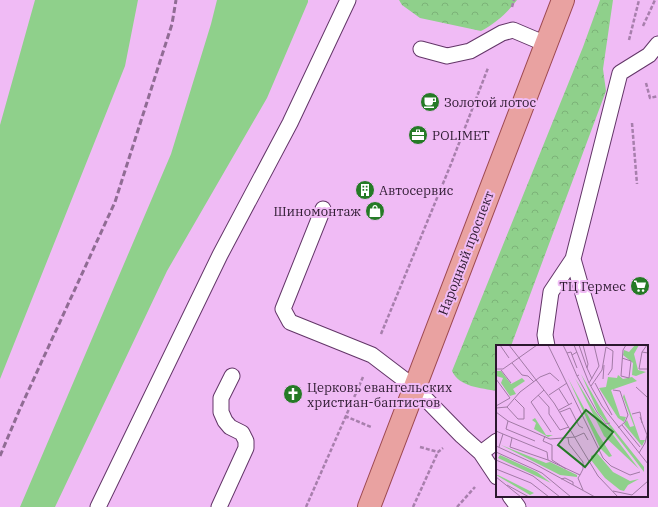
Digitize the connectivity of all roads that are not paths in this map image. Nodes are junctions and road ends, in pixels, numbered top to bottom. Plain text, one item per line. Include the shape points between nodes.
1 (348, 0) edge
2 (563, 0) edge
3 (546, 44) junction
4 (658, 44) edge
5 (421, 49) dead end
6 (322, 209) dead end
7 (572, 259) junction
8 (547, 345) edge
9 (598, 345) edge
10 (232, 376) dead end
11 (414, 387) junction
12 (496, 442) edge
13 (481, 453) junction
14 (496, 476) edge
15 (511, 497) edge
16 (98, 507) edge
17 (219, 507) edge
18 (369, 507) edge
19 (518, 507) edge

1 - 16 lane via 290,122 217,261
2 - 3 main road, Народный проспект
3 - 5 lane via 513,30 502,33 470,51 447,56
3 - 11 main road, Народный проспект
4 - 7 lane via 649,55 620,73
6 - 11 lane via 283,309 290,322 372,355
7 - 8 lane via 552,292 545,335
7 - 9 lane
10 - 17 lane via 221,398 221,412 230,427 242,433 246,448
11 - 13 lane
11 - 18 main road, Народный проспект
12 - 13 lane
13 - 14 lane
15 - 19 lane

